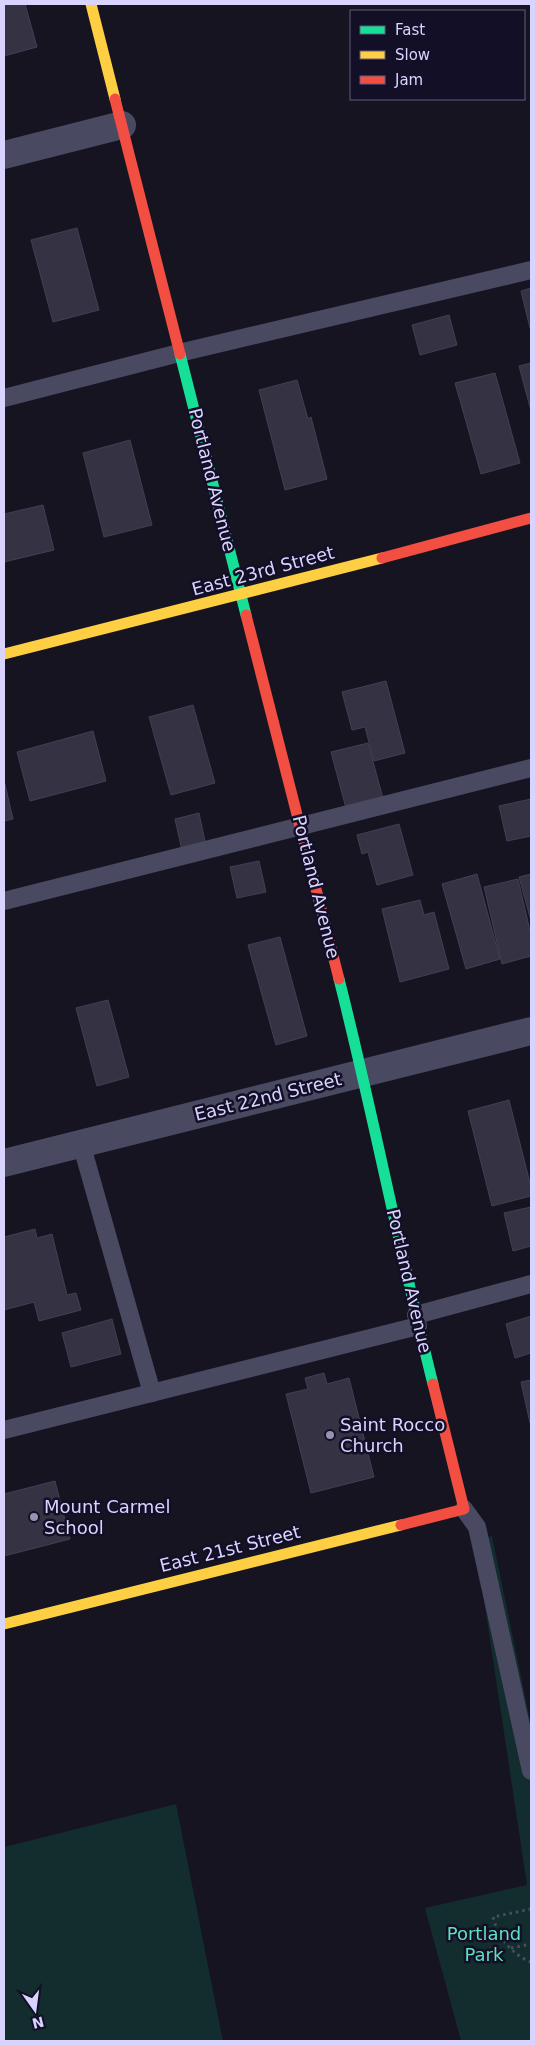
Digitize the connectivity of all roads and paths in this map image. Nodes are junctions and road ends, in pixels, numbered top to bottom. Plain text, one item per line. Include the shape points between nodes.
1 (90, 4) edge
2 (122, 125) junction
3 (4, 155) edge
4 (531, 270) edge
5 (179, 353) junction
6 (4, 398) edge
7 (531, 518) edge
8 (241, 595) junction
9 (4, 654) edge
10 (531, 768) edge
11 (300, 826) junction
12 (4, 901) edge
13 (531, 1031) edge
14 (363, 1073) junction
15 (81, 1143) junction
16 (4, 1163) edge
17 (531, 1284) edge
18 (417, 1320) junction
19 (152, 1393) junction
20 (4, 1430) edge
21 (464, 1509) junction
22 (4, 1624) edge
23 (531, 1771) edge
24 (531, 1909) edge
25 (531, 1944) edge
26 (510, 1948) junction
27 (531, 1962) edge

1 - 2 street, Portland Avenue
2 - 3 street
2 - 5 street, Portland Avenue
4 - 5 lane
5 - 6 lane
5 - 8 street, Portland Avenue
7 - 8 street, East 23rd Street
8 - 9 street, East 23rd Street
8 - 11 street, Portland Avenue
10 - 11 lane
11 - 12 lane
11 - 14 street, Portland Avenue
13 - 14 street, East 22nd Street
14 - 15 street, East 22nd Street
14 - 18 street, Portland Avenue
15 - 16 street, East 22nd Street
15 - 19 lane
17 - 18 lane
18 - 19 lane
18 - 21 street, Portland Avenue
19 - 20 lane
21 - 22 street, East 21st Street
21 - 23 lane, Portland Avenue via 477,1527
24 - 26 path via 493,1917 496,1930
25 - 26 path
26 - 27 path

